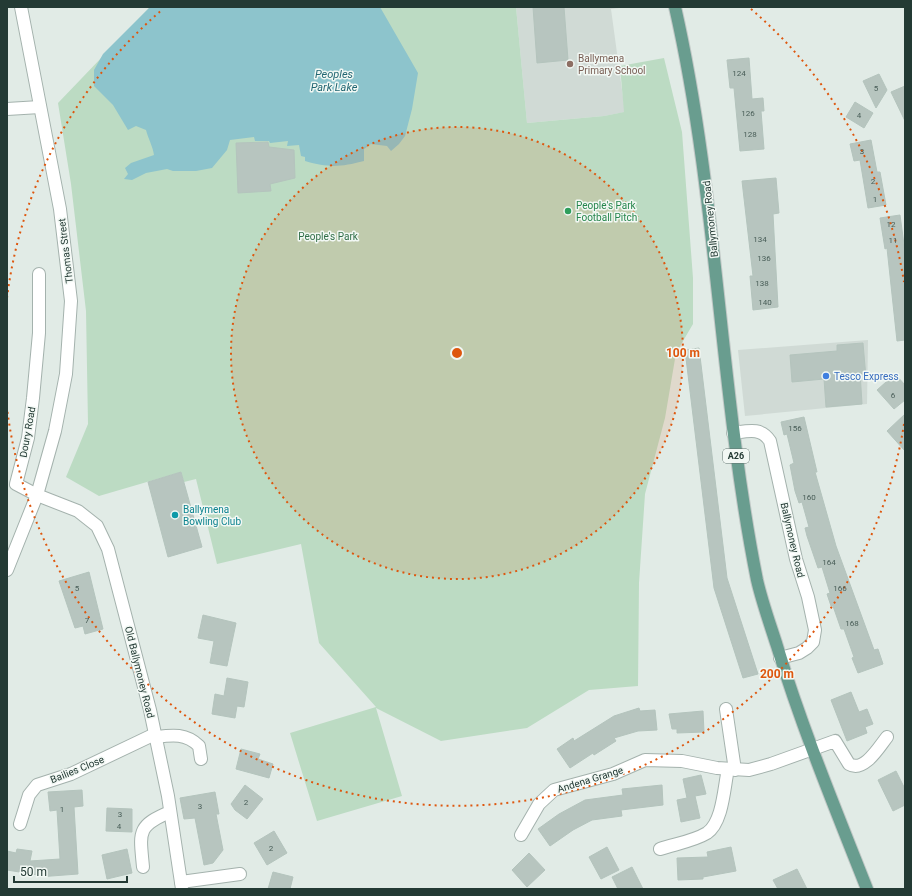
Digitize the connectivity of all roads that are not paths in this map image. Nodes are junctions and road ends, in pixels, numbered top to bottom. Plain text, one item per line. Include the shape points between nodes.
1 (22, 7) edge
2 (675, 7) edge
3 (40, 107) junction
4 (7, 109) edge
5 (39, 274) dead end
6 (733, 433) junction
7 (37, 495) junction
8 (7, 570) edge
9 (780, 658) junction
10 (726, 708) dead end
11 (155, 736) junction
12 (888, 737) dead end
13 (812, 751) junction
14 (200, 759) dead end
15 (731, 769) junction
16 (170, 812) junction
17 (20, 824) dead end
18 (521, 835) dead end
19 (660, 849) dead end
20 (143, 867) dead end
21 (240, 874) dead end
22 (182, 886) edge
23 (867, 889) edge

1 - 3 street, Thomas Street
2 - 6 main road, Ballymoney Road / A26 via 686,53 705,173
3 - 4 street
3 - 7 street, Thomas Street via 60,209 71,301 66,374 55,431
5 - 7 street, Doury Road via 39,333 33,398 28,438 16,484
6 - 9 main road, Ballymoney Road / A26 via 758,583
6 - 9 street, Ballymoney Road via 753,430 760,432 767,436 772,448 796,559 815,630 813,642 808,648
7 - 8 street
7 - 11 street, Old Ballymoney Road via 78,511 97,526 108,549
9 - 13 main road, Ballymoney Road / A26
10 - 15 street
11 - 14 street, Bailies Close via 175,734 185,737 199,746
11 - 16 street, Old Ballymoney Road
11 - 17 street, Bailies Close via 37,786 29,795
12 - 13 street, Andena Grange via 860,766 849,764 835,741
13 - 15 street, Andena Grange via 749,770
13 - 23 main road, Ballymoney Road / A26
15 - 18 street, Andena Grange via 682,761 644,760 613,774 554,790 539,804
15 - 19 street via 719,816 712,828 701,836
16 - 20 street via 152,819 144,827 141,840
16 - 22 street, Old Ballymoney Road
21 - 22 street

